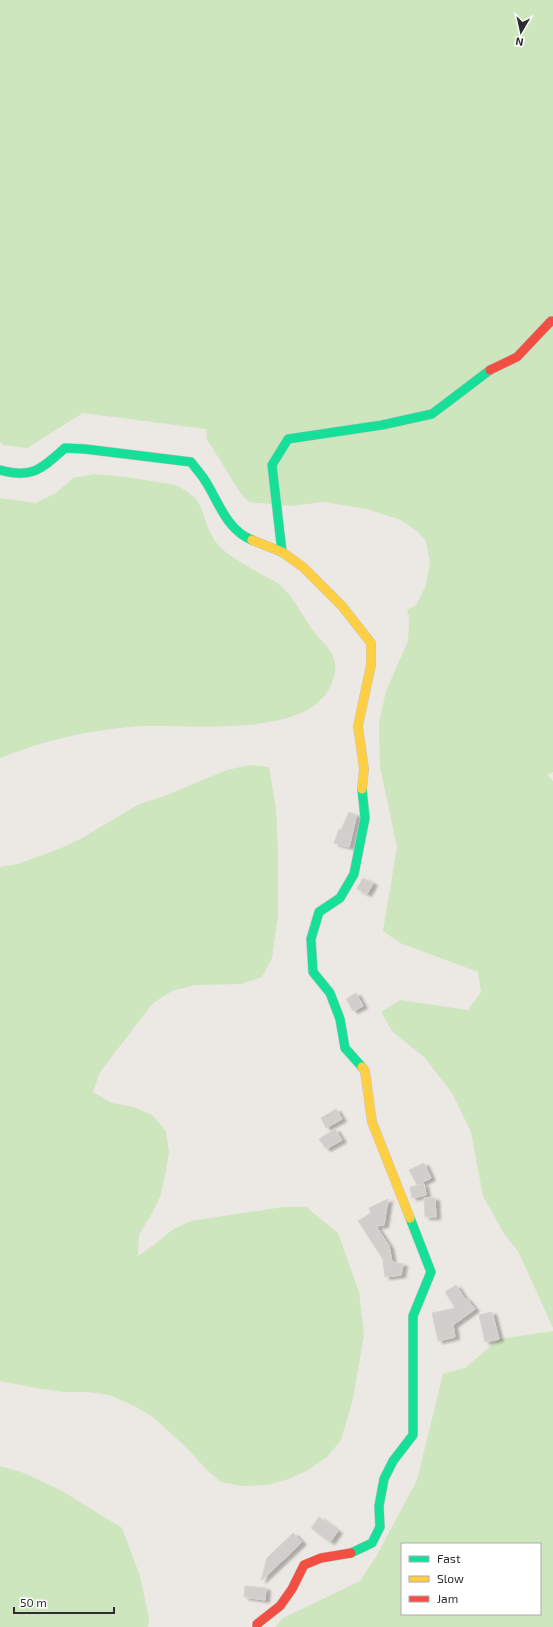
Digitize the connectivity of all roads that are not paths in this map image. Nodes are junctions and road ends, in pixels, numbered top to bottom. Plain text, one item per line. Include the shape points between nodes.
1 (553, 321) edge
2 (0, 470) edge
3 (282, 552) junction
4 (257, 1627) edge

1 - 3 street via 517,357 488,371 432,414 382,425 288,439 272,465
2 - 3 street via 15,475 37,471 65,448 191,462 206,482 227,520 245,537
3 - 4 street via 303,567 342,606 371,643 371,665 358,726 364,770 362,788 365,818 354,874 340,898 319,912 311,938 313,972 330,993 340,1019 345,1048 365,1071 372,1122 431,1272 413,1316 413,1434 393,1461 384,1480 379,1506 380,1527 372,1543 353,1553 321,1558 304,1565 280,1606 257,1624

